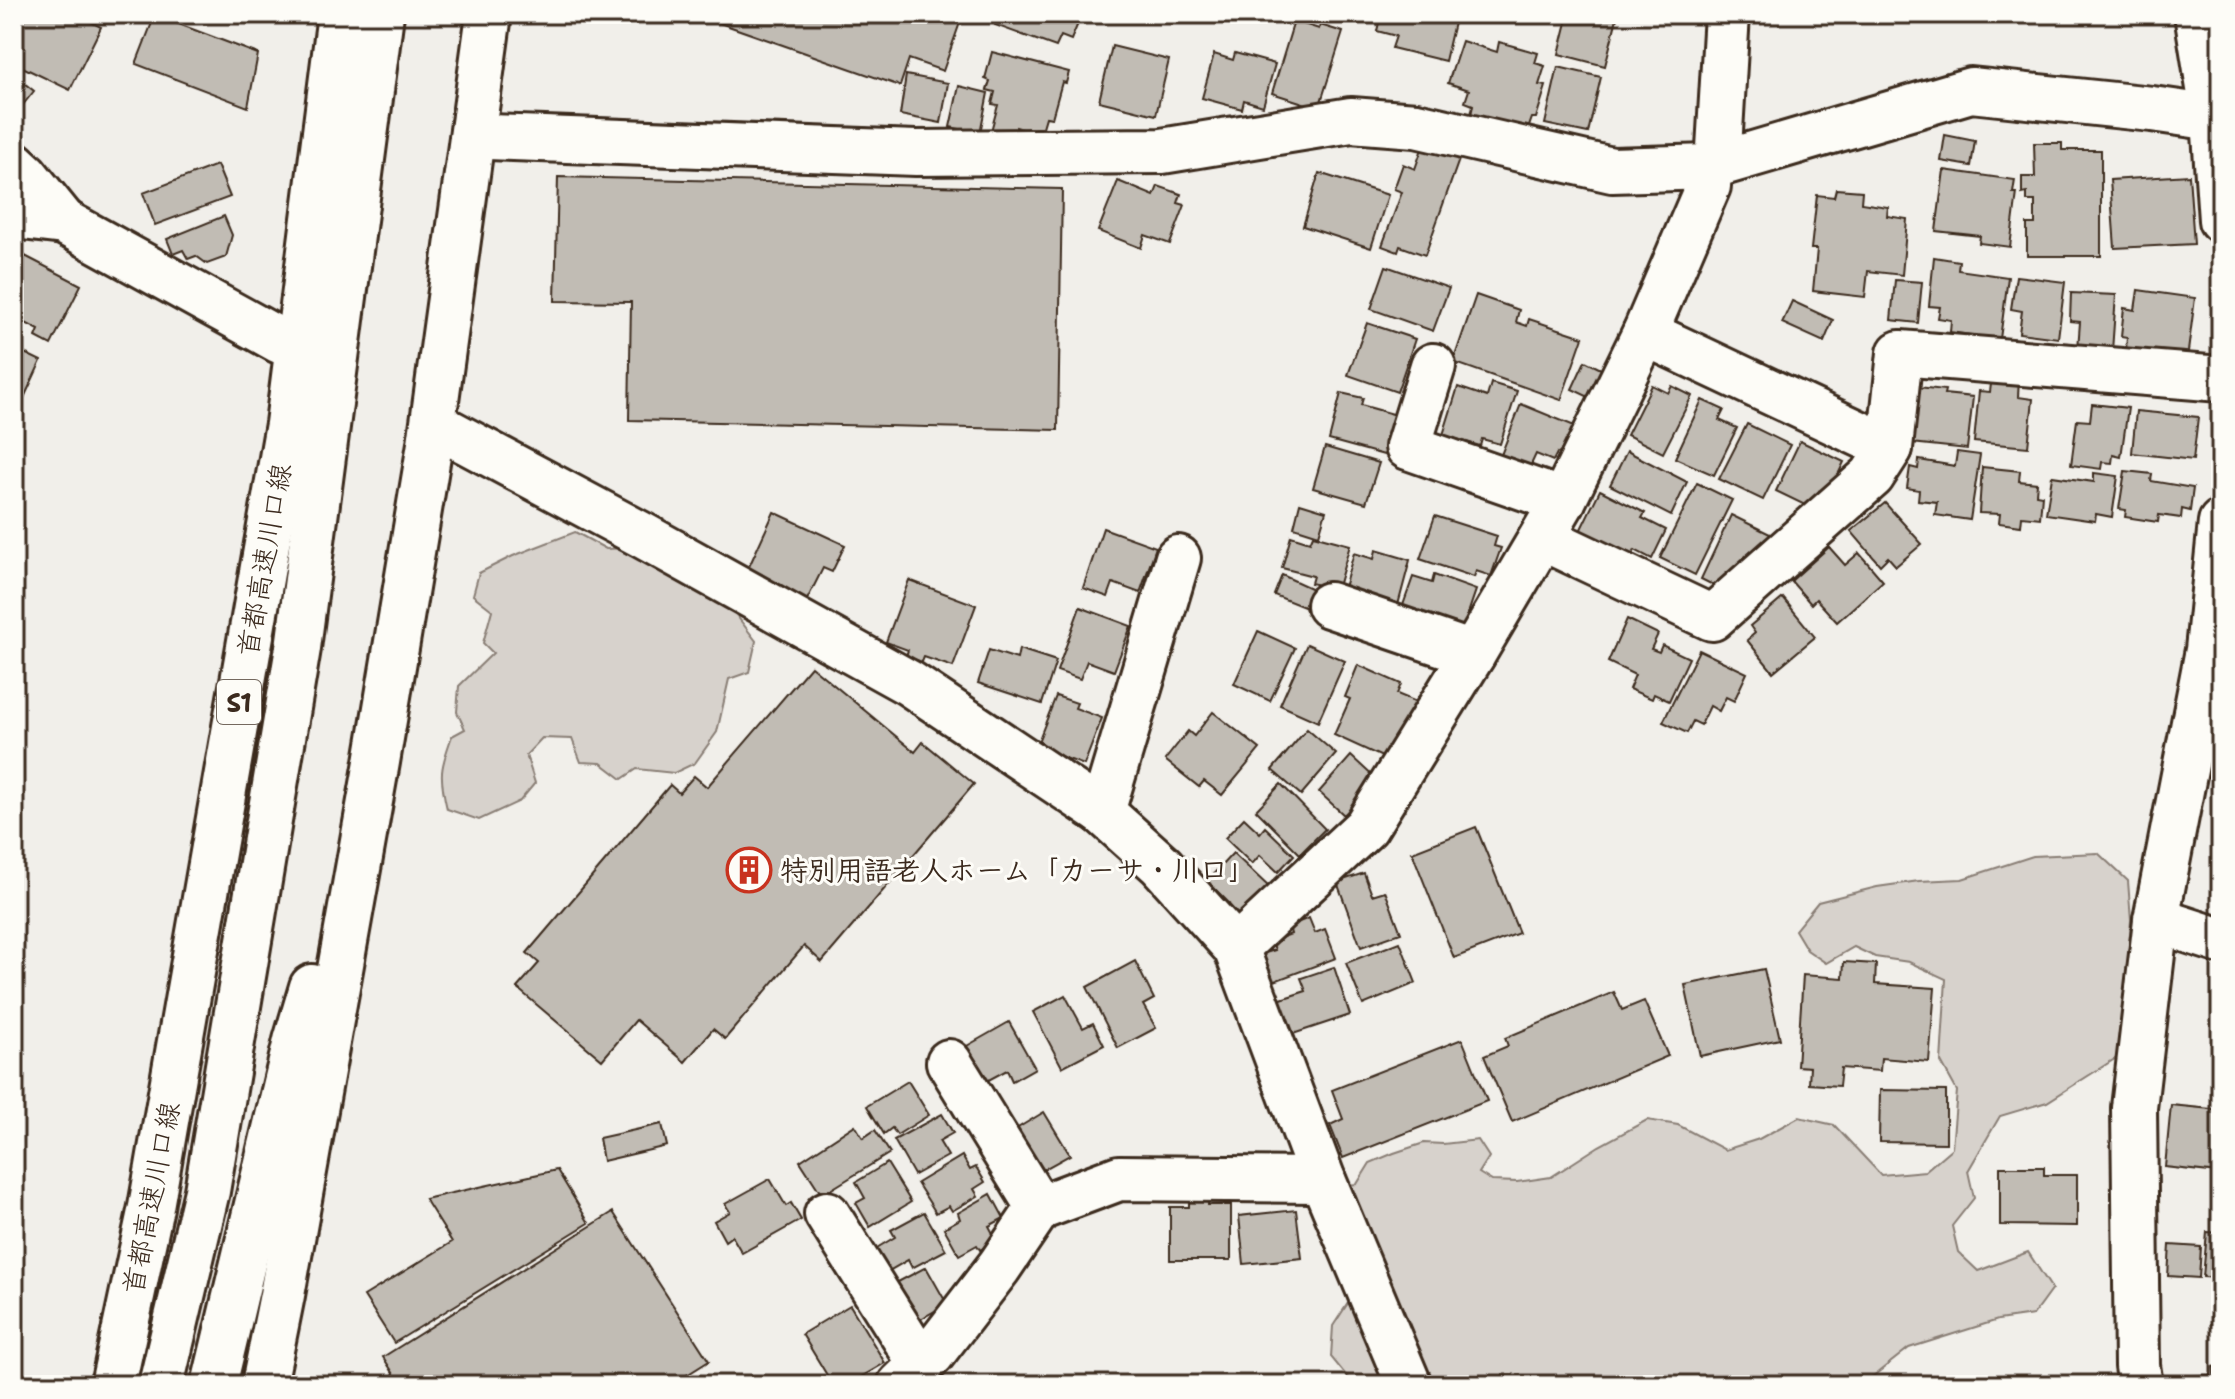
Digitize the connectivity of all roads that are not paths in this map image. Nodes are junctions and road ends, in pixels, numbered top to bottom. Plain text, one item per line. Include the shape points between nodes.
1 (340, 14) edge
2 (381, 14) edge
3 (489, 14) edge
4 (1727, 14) edge
5 (2197, 14) edge
6 (2217, 119) edge
7 (489, 137) dead end
8 (14, 164) edge
9 (1714, 166) junction
10 (14, 216) edge
11 (2221, 220) edge
12 (64, 222) junction
13 (1645, 333) junction
14 (280, 341) dead end
15 (1433, 366) dead end
16 (2221, 379) edge
17 (449, 432) dead end
18 (1890, 448) junction
19 (1553, 520) junction
20 (2221, 522) edge
21 (1178, 558) dead end
22 (1329, 605) dead end
23 (2215, 651) edge
24 (1473, 654) junction
25 (377, 762) junction
26 (1102, 812) junction
27 (2156, 920) junction
28 (2221, 941) edge
29 (1236, 948) junction
30 (949, 1062) dead end
31 (1323, 1180) junction
32 (1039, 1208) junction
33 (827, 1214) dead end
34 (910, 1375) edge
35 (113, 1385) edge
36 (161, 1385) edge
37 (214, 1385) edge
38 (264, 1385) edge
39 (1409, 1385) edge
40 (2140, 1385) edge

1 - 35 main road, 首都高速川口線 / S1 via 288,424 151,1207
2 - 36 main road via 298,648 207,1191
3 - 25 main road via 430,444
4 - 9 main road
5 - 6 main road
6 - 9 main road via 1971,90
6 - 11 main road
7 - 9 main road via 916,153 1162,151 1351,120 1416,125 1612,170
8 - 12 main road
9 - 13 main road
10 - 12 main road
12 - 14 main road
13 - 18 main road
13 - 19 main road
15 - 19 main road via 1408,447
16 - 18 main road via 1900,353
17 - 26 main road via 909,683
18 - 19 main road via 1872,476 1712,618
19 - 24 main road
20 - 23 main road
21 - 26 main road
22 - 24 main road
23 - 27 main road
24 - 29 main road via 1366,827
25 - 37 main road via 296,1041
25 - 38 main road
26 - 29 main road via 1161,865
27 - 28 main road
27 - 40 main road via 2134,1108
29 - 31 main road
30 - 32 main road
31 - 32 main road via 1119,1178
31 - 39 main road
32 - 34 main road via 932,1354
33 - 34 main road

